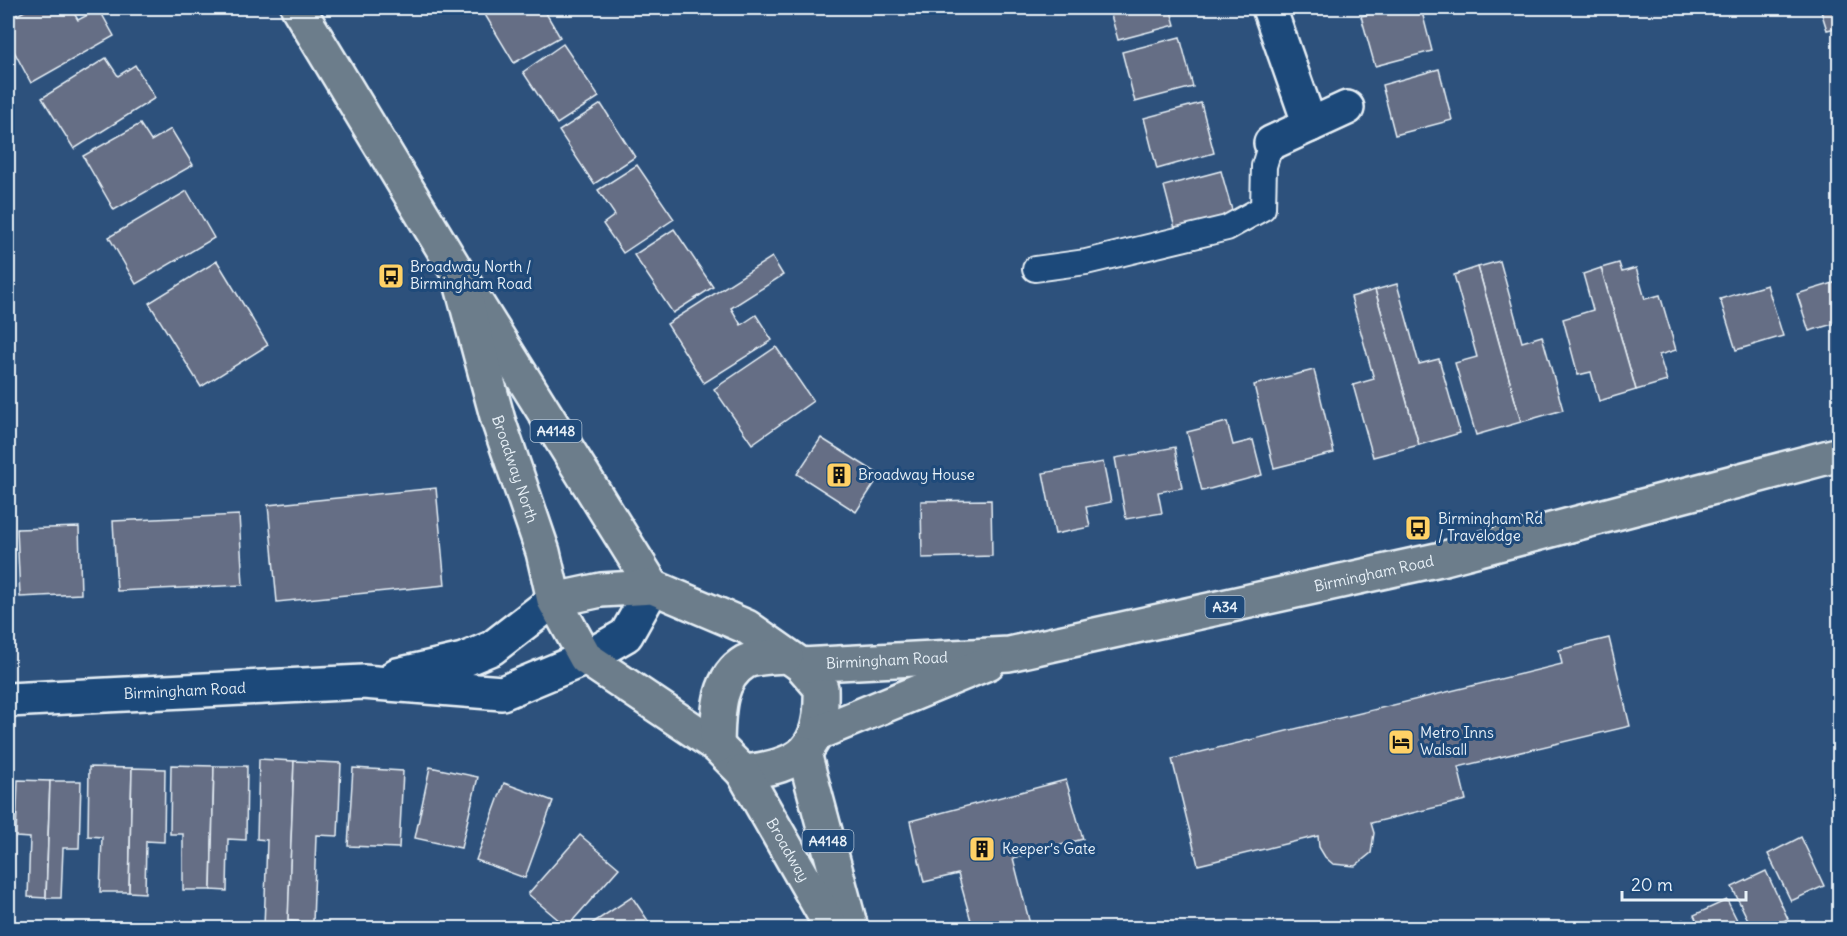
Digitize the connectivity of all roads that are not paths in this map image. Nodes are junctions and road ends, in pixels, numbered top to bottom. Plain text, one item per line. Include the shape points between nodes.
1 (298, 8) edge
2 (1269, 8) edge
3 (1347, 108) dead end
4 (1310, 125) junction
5 (1271, 142) joint
6 (1035, 269) dead end
7 (459, 275) junction
8 (1839, 454) edge
9 (653, 587) junction
10 (554, 600) junction
11 (1009, 654) junction
12 (586, 658) junction
13 (794, 660) junction
14 (363, 682) junction
15 (8, 700) edge
16 (811, 743) junction
17 (717, 746) junction
18 (742, 772) junction
19 (832, 928) edge
20 (851, 928) edge

1 - 7 highway, Broadway North / A4148
2 - 4 street
3 - 4 street
4 - 5 street
5 - 6 lane via 1264,166 1263,208 1227,228 1086,262
7 - 9 highway, Broadway North / A4148
7 - 10 highway, Broadway North / A4148 via 498,420 543,552
8 - 11 highway, Birmingham Road / A34 via 1441,559
9 - 10 highway via 601,590
9 - 12 street, Birmingham Road via 626,635
9 - 13 highway via 747,627
10 - 12 highway, Broadway North / A4148
10 - 14 street, Birmingham Road via 492,648 464,660
11 - 13 highway, Birmingham Road / A34
11 - 16 highway, Birmingham Road / A34
12 - 14 street, Birmingham Road via 502,693
12 - 17 highway, A4148
13 - 16 highway via 822,688 822,716
13 - 17 highway via 746,662 724,685 718,708
14 - 15 street, Birmingham Road
16 - 18 highway via 772,769
16 - 20 highway, A4148
17 - 18 highway
18 - 19 highway, Broadway / A4148

